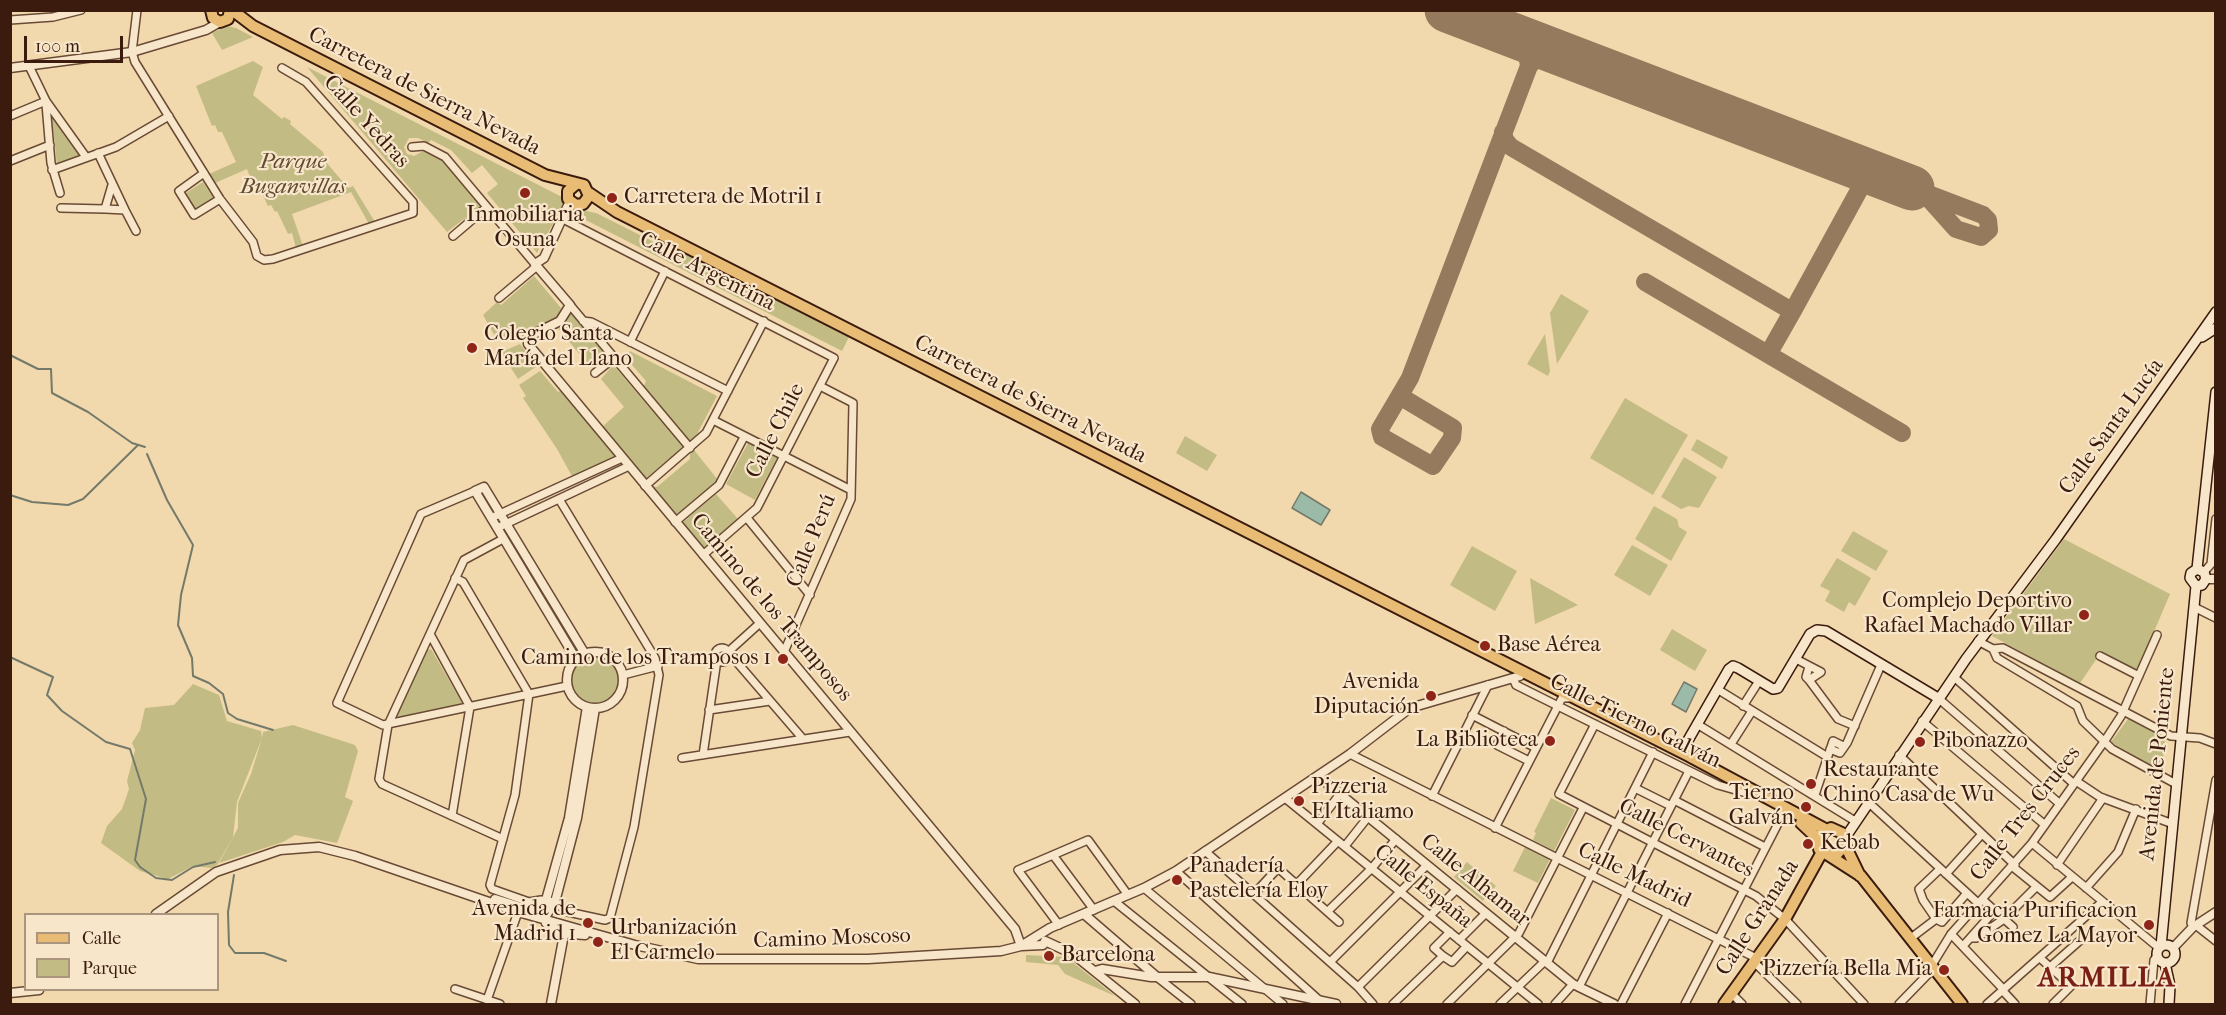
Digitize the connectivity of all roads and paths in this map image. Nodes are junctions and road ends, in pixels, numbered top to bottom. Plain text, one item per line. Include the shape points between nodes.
1 (34, 10) edge
2 (81, 10) edge
3 (138, 10) edge
4 (219, 14) edge
5 (10, 20) edge
6 (34, 20) junction
7 (132, 52) junction
8 (29, 66) junction
9 (10, 68) edge
10 (282, 68) dead end
11 (46, 101) junction
12 (169, 116) junction
13 (10, 117) edge
14 (50, 145) junction
15 (412, 147) dead end
16 (98, 153) junction
17 (86, 157) junction
18 (10, 160) edge
19 (52, 170) junction
20 (204, 173) junction
21 (545, 175) junction
22 (575, 184) junction
23 (112, 185) junction
24 (60, 194) dead end
25 (220, 199) junction
26 (578, 200) junction
27 (487, 207) junction
28 (61, 208) dead end
29 (105, 209) junction
30 (125, 210) junction
31 (565, 221) junction
32 (136, 231) dead end
33 (453, 236) dead end
34 (537, 266) junction
35 (665, 271) junction
36 (499, 298) dead end
37 (570, 305) junction
38 (2216, 312) edge
39 (583, 321) junction
40 (764, 321) junction
41 (598, 326) junction
42 (589, 328) junction
43 (2209, 335) edge
44 (630, 342) junction
45 (614, 358) junction
46 (834, 358) joint
47 (595, 373) dead end
48 (820, 386) junction
49 (728, 391) junction
50 (2216, 392) edge
51 (713, 420) junction
52 (744, 436) junction
53 (2216, 443) edge
54 (690, 448) junction
55 (2209, 454) junction
56 (783, 456) junction
57 (622, 458) junction
58 (614, 464) junction
59 (628, 466) junction
60 (620, 472) junction
61 (645, 486) junction
62 (851, 490) junction
63 (475, 491) junction
64 (559, 500) junction
65 (501, 514) junction
66 (747, 518) junction
67 (491, 519) junction
68 (2216, 519) edge
69 (675, 522) junction
70 (507, 524) junction
71 (497, 528) junction
72 (503, 539) junction
73 (703, 555) junction
74 (2206, 575) edge
75 (455, 578) junction
76 (2196, 586) junction
77 (810, 595) junction
78 (2194, 607) junction
79 (2216, 618) edge
80 (760, 623) junction
81 (430, 634) junction
82 (2157, 635) dead end
83 (1978, 641) junction
84 (424, 647) junction
85 (437, 649) junction
86 (1992, 649) junction
87 (784, 652) junction
88 (585, 654) junction
89 (728, 654) junction
90 (2100, 656) dead end
91 (576, 659) junction
92 (1796, 659) junction
93 (1881, 665) junction
94 (658, 666) junction
95 (1809, 667) junction
96 (623, 675) junction
97 (1519, 675) junction
98 (1954, 676) junction
99 (2139, 676) junction
100 (1809, 680) junction
101 (1760, 681) junction
102 (1488, 685) junction
103 (567, 686) junction
104 (1717, 689) junction
105 (529, 694) junction
106 (1938, 698) junction
107 (1581, 701) junction
108 (770, 702) junction
109 (1560, 702) junction
110 (1743, 706) junction
111 (470, 707) junction
112 (591, 708) junction
113 (709, 710) junction
114 (1752, 711) junction
115 (2122, 711) junction
116 (1472, 715) junction
117 (1922, 721) junction
118 (1595, 724) junction
119 (1697, 724) junction
120 (388, 725) junction
121 (1855, 726) junction
122 (1503, 731) junction
123 (850, 732) junction
124 (2181, 736) junction
125 (803, 739) junction
126 (1687, 742) junction
127 (2104, 742) junction
128 (1731, 744) junction
129 (2216, 744) edge
130 (1668, 745) junction
131 (1536, 748) junction
132 (1653, 752) junction
133 (1350, 754) junction
134 (703, 755) junction
135 (1899, 755) junction
136 (1689, 756) junction
137 (1826, 756) junction
138 (682, 758) dead end
139 (1529, 761) junction
140 (1689, 771) junction
141 (1711, 773) junction
142 (1318, 776) junction
143 (2216, 780) edge
144 (2075, 782) junction
145 (2176, 784) junction
146 (1635, 788) junction
147 (1340, 794) junction
148 (1746, 794) junction
149 (1815, 795) junction
150 (1432, 796) junction
151 (1285, 798) junction
152 (2103, 798) junction
153 (1867, 801) junction
154 (1672, 803) junction
155 (2060, 804) junction
156 (1583, 808) junction
157 (2136, 809) junction
158 (1783, 814) junction
159 (1797, 815) junction
160 (452, 816) junction
161 (1368, 817) junction
162 (2173, 819) junction
163 (1855, 821) junction
164 (1317, 824) junction
165 (1617, 824) junction
166 (2045, 825) junction
167 (1495, 828) junction
168 (1826, 829) junction
169 (1982, 834) junction
170 (503, 839) junction
171 (1396, 839) junction
172 (1818, 839) junction
173 (1338, 841) junction
174 (1845, 841) junction
175 (1653, 842) junction
176 (2032, 843) junction
177 (1345, 846) junction
178 (1766, 847) junction
179 (1205, 851) junction
180 (1827, 854) junction
181 (1053, 855) junction
182 (1557, 859) junction
183 (1427, 865) junction
184 (2057, 865) junction
185 (2014, 866) junction
186 (1372, 868) junction
187 (1940, 869) junction
188 (1176, 871) junction
189 (1946, 874) junction
190 (1591, 876) junction
191 (1860, 876) junction
192 (2072, 877) junction
193 (1297, 884) junction
194 (2036, 886) junction
195 (1144, 888) junction
196 (2086, 888) junction
197 (1457, 889) junction
198 (1745, 889) junction
199 (1400, 891) junction
200 (462, 892) junction
201 (1627, 893) junction
202 (1967, 893) junction
203 (1254, 894) junction
204 (1128, 895) junction
205 (550, 901) junction
206 (1114, 901) junction
207 (1981, 902) junction
208 (2102, 902) junction
209 (505, 908) junction
210 (1094, 910) junction
211 (1995, 910) junction
212 (1328, 911) junction
213 (518, 912) junction
214 (2216, 912) edge
215 (159, 913) edge
216 (1486, 913) junction
217 (1668, 913) junction
218 (1084, 914) junction
219 (1430, 916) junction
220 (552, 918) junction
221 (1785, 919) junction
222 (2004, 919) junction
223 (1939, 920) junction
224 (1340, 922) dead end
225 (1059, 925) junction
226 (2195, 926) junction
227 (2013, 927) dead end
228 (564, 930) junction
229 (599, 932) junction
230 (1449, 932) junction
231 (1951, 934) junction
232 (1046, 936) junction
233 (2084, 937) dead end
234 (1516, 938) junction
235 (1911, 938) junction
236 (1972, 938) junction
237 (1719, 939) junction
238 (1459, 940) junction
239 (2216, 941) edge
240 (1021, 946) junction
241 (1467, 946) junction
242 (1964, 946) junction
243 (2173, 948) junction
244 (2159, 950) junction
245 (1443, 956) junction
246 (2040, 958) junction
247 (1754, 960) junction
248 (1330, 962) junction
249 (1546, 962) junction
250 (2165, 963) junction
251 (1489, 964) junction
252 (1933, 966) junction
253 (2050, 967) junction
254 (1095, 971) junction
255 (1157, 977) junction
256 (1209, 977) junction
257 (1576, 986) junction
258 (2170, 986) junction
259 (1263, 987) junction
260 (1358, 987) junction
261 (1517, 987) junction
262 (455, 988) dead end
263 (29, 991) edge
264 (2003, 991) junction
265 (10, 993) edge
266 (1732, 994) junction
267 (487, 1000) junction
268 (1321, 1001) junction
269 (1902, 1004) edge
270 (500, 1005) edge
271 (551, 1005) edge
272 (1136, 1005) edge
273 (1191, 1005) edge
274 (1242, 1005) edge
275 (1283, 1005) edge
276 (1336, 1005) edge
277 (1373, 1005) edge
278 (1393, 1005) edge
279 (1447, 1005) edge
280 (1500, 1005) edge
281 (1538, 1005) edge
282 (1555, 1005) edge
283 (1614, 1005) edge
284 (1621, 1005) edge
285 (1685, 1005) edge
286 (1724, 1005) edge
287 (1742, 1005) edge
288 (1797, 1005) edge
289 (1864, 1005) edge
290 (1962, 1005) edge
291 (1988, 1005) edge
292 (2015, 1005) edge
293 (2053, 1005) edge
294 (2150, 1005) edge
295 (2169, 1005) edge
296 (2176, 1005) edge

1 - 6 street
2 - 6 street
3 - 7 street
4 - 7 street via 194,33
4 - 21 main road, Carretera de Sierra Nevada via 253,26
5 - 6 street
7 - 8 street
7 - 12 street
8 - 9 street
8 - 11 street
10 - 25 street, Calle Yedras via 306,82 413,202 415,209 413,213 264,260 257,256 253,242
11 - 13 street
11 - 14 street
11 - 17 street
12 - 16 street
12 - 20 street
14 - 18 street
14 - 19 street
15 - 27 street via 424,146 445,158
16 - 17 street
16 - 23 street
17 - 19 street
19 - 24 street
20 - 25 street
20 - 25 street via 179,191 194,215
21 - 22 main road, Carretera de Sierra Nevada
21 - 26 main road, Carretera de Sierra Nevada
22 - 26 main road via 569,189
22 - 26 main road, Carretera de Sierra Nevada via 584,185
23 - 29 street
23 - 30 street
26 - 31 street
26 - 97 main road, Carretera de Sierra Nevada via 608,207
27 - 33 street
27 - 34 street
28 - 29 street
29 - 30 street
30 - 32 street
31 - 34 street
31 - 35 street, Calle Argentina
34 - 36 street
34 - 37 street
35 - 40 street, Calle Argentina
35 - 44 street
37 - 39 street
37 - 57 street, Camino de los Tramposos via 560,321 528,337 528,344
38 - 43 main road, Calle Santa Lucía
39 - 41 street
39 - 42 street
40 - 46 street, Calle Argentina
40 - 49 street
41 - 42 street
41 - 44 street
42 - 45 street
43 - 83 main road, Calle Santa Lucía
44 - 49 street
45 - 47 street
45 - 54 street
46 - 48 street, Calle Chile
48 - 56 street, Calle Chile
48 - 62 street, Calle Perú via 853,403
49 - 51 street
50 - 55 main road
51 - 52 street
51 - 54 street
52 - 56 street
52 - 69 street via 719,485
53 - 55 street
54 - 61 street
55 - 74 main road
56 - 62 street
56 - 66 street, Calle Chile via 757,508
57 - 58 street
57 - 59 street, Camino de los Tramposos
58 - 60 street
58 - 65 street
59 - 60 street
59 - 61 street, Camino de los Tramposos
60 - 64 street
61 - 69 street, Camino de los Tramposos
62 - 77 street, Calle Perú via 851,499
63 - 65 street via 484,487
63 - 67 street
63 - 120 street via 421,514 337,699 340,706
64 - 70 street
64 - 94 street
65 - 67 street
65 - 70 street
66 - 73 street, Calle Chile
66 - 77 street
67 - 71 street
68 - 74 street
69 - 73 street, Camino de los Tramposos
70 - 71 street
70 - 88 street
71 - 72 street
72 - 75 street via 464,560
72 - 91 street
73 - 80 street, Camino de los Tramposos
74 - 76 main road via 2202,585
74 - 76 main road, Avenida de Poniente via 2191,573
75 - 81 street
75 - 105 street via 463,582
76 - 78 main road, Avenida de Poniente
77 - 87 street, Calle Perú
78 - 79 street
78 - 124 main road, Avenida de Poniente
80 - 87 street, Camino de los Tramposos
80 - 89 street
81 - 84 street
81 - 85 street
82 - 99 street, Calle Tres Cruces
83 - 86 street
83 - 98 main road, Calle Santa Lucía
84 - 85 street
84 - 120 street
85 - 111 street
86 - 115 street via 2003,648
86 - 127 street via 1997,658 2077,706 2083,721
87 - 123 street, Camino de los Tramposos
88 - 91 street
88 - 96 street via 612,657
89 - 108 street
89 - 113 street via 719,649 715,656
90 - 99 street
91 - 103 street via 568,671
92 - 93 main road via 1816,630 1826,631
92 - 95 street
92 - 101 main road via 1778,688
93 - 106 main road
93 - 121 street
94 - 96 street
94 - 205 street via 634,827 610,918 601,921 568,912
95 - 100 street
95 - 100 street via 1821,672
96 - 112 street via 618,696 608,705
97 - 102 street
97 - 107 main road, Calle Tierno Galván
97 - 109 main road, Calle Tierno Galván
98 - 106 main road, Calle Santa Lucía
98 - 144 street
99 - 115 street, Calle Tres Cruces
100 - 121 street via 1838,718
101 - 104 main road via 1733,666
101 - 110 street
102 - 116 street
102 - 133 street via 1410,708
103 - 105 street
103 - 112 street via 572,697
104 - 110 street
104 - 119 main road
105 - 111 street
105 - 170 street via 515,795
106 - 117 main road, Calle Santa Lucía
106 - 155 street
107 - 109 street, Calle Tierno Galván
107 - 130 main road, Calle Tierno Galván
108 - 113 street
108 - 125 street
109 - 118 street, Calle Tierno Galván
109 - 131 street
109 - 141 main road, Calle Tierno Galván
110 - 114 street
111 - 120 street
111 - 160 street
112 - 205 street via 577,818
113 - 134 street
114 - 128 street
114 - 137 street
115 - 124 street via 2170,736
115 - 127 street, Calle Tres Cruces
116 - 122 street
116 - 150 street
117 - 135 main road, Calle Santa Lucía
117 - 166 street
118 - 132 street, Calle Tierno Galván
118 - 156 street, Calle Cervantes via 1559,794
119 - 126 main road
119 - 128 street, Calle Tierno Galván
120 - 160 street via 380,782
121 - 137 street via 1843,746 1833,741
122 - 131 street
122 - 139 street via 1497,745
123 - 125 street
123 - 240 street, Camino de los Tramposos via 1015,929
124 - 129 street
124 - 145 main road, Avenida de Poniente
125 - 134 street
126 - 130 main road
126 - 136 main road
127 - 144 street, Calle Tres Cruces
127 - 145 street
128 - 149 street, Calle Tierno Galván
130 - 136 main road, Calle Tierno Galván
131 - 139 street
132 - 140 street, Calle Tierno Galván
132 - 146 street
133 - 142 street
133 - 150 street, Calle Madrid
134 - 138 street
135 - 153 main road, Calle Santa Lucía
135 - 169 street
136 - 141 main road, Calle Tierno Galván
136 - 159 main road, Calle Tierno Galván
137 - 149 street
139 - 167 street
140 - 148 street, Calle Tierno Galván
140 - 154 street
141 - 148 main road, Calle Tierno Galván
142 - 147 street, Calle Alhamar
142 - 151 street
143 - 226 street via 2190,923
144 - 152 street
144 - 155 street, Calle Tres Cruces
145 - 162 main road, Avenida de Poniente
146 - 154 street
146 - 165 street
147 - 161 street, Calle Alhamar
147 - 164 street
148 - 158 main road, Calle Tierno Galván
149 - 163 street, Calle Tierno Galván
150 - 167 street, Calle Madrid
151 - 164 street, Calle España
151 - 179 street
152 - 157 street
152 - 184 street
153 - 163 main road, Calle Santa Lucía
153 - 187 street
154 - 175 street
154 - 178 street
155 - 166 street, Calle Tres Cruces
156 - 165 street, Calle Cervantes
156 - 182 street
157 - 162 street
157 - 196 street via 2118,852
158 - 159 street, Calle Tierno Galván
158 - 172 main road, Calle Tierno Galván via 1807,826
158 - 178 street
159 - 168 main road, Calle Tierno Galván
160 - 170 street
161 - 171 street, Calle Alhamar
161 - 177 street
162 - 244 main road, Avenida de Poniente
163 - 174 main road, Calle Santa Lucía
164 - 173 street, Calle España
165 - 175 street, Calle Cervantes
165 - 190 street
166 - 176 street, Calle Tres Cruces
167 - 182 street, Calle Madrid
168 - 172 main road
168 - 174 main road via 1837,829
169 - 185 street
169 - 189 street
170 - 205 street via 492,889 529,902
171 - 183 street, Calle Alhamar
171 - 186 street
172 - 180 main road
173 - 177 street, Calle España
173 - 193 street
174 - 180 main road via 1837,854
174 - 191 main road
175 - 198 street, Calle Cervantes
175 - 201 street
176 - 184 street
176 - 185 street, Calle Tres Cruces
177 - 186 street, Calle España
178 - 198 street
179 - 188 street
179 - 203 street
180 - 191 main road
180 - 221 main road, Calle Granada
181 - 204 street via 1088,840
181 - 210 street
181 - 225 street via 1017,870
182 - 190 street, Calle Madrid
182 - 234 street
183 - 197 street, Calle Alhamar
183 - 199 street
184 - 192 street
185 - 194 street
185 - 207 street, Calle Tres Cruces
186 - 199 street, Calle España
186 - 212 street
187 - 189 street
187 - 223 street via 1919,889
188 - 195 street
188 - 268 street
189 - 202 street
190 - 201 street, Calle Madrid
190 - 249 street
191 - 235 main road
192 - 194 street via 2049,897
192 - 196 street
193 - 203 street via 1278,868
193 - 212 street
194 - 222 street
195 - 204 street
195 - 259 street
196 - 208 street
197 - 216 street, Calle Alhamar
197 - 219 street
198 - 221 street, Calle Cervantes
198 - 237 street
199 - 219 street, Calle España
199 - 248 street
200 - 209 street, Camino Moscoso
200 - 215 street, Camino Moscoso via 344,853 305,847 280,850 216,872
200 - 220 street, Camino Moscoso
201 - 217 street, Calle Madrid
201 - 257 street
202 - 207 street
202 - 223 street
203 - 248 street
204 - 206 street
205 - 220 street
206 - 210 street
206 - 256 street
207 - 211 street
207 - 231 street, Calle Tres Cruces
208 - 244 street
208 - 246 street
209 - 213 street, Camino Moscoso
209 - 220 street
210 - 218 street
211 - 222 street
211 - 236 street
212 - 224 street
213 - 220 street, Camino Moscoso
213 - 228 street
213 - 267 street
214 - 226 street
216 - 234 street, Calle Alhamar
216 - 238 street
217 - 237 street, Calle Madrid
217 - 284 street
218 - 225 street
218 - 255 street
219 - 230 street, Calle España
219 - 260 street
220 - 228 street, Camino Moscoso
220 - 229 street, Camino Moscoso
221 - 247 main road, Calle Granada
221 - 289 street, Calle Cervantes
222 - 227 street
222 - 236 street
223 - 235 street
225 - 232 street
226 - 239 street
226 - 243 street
228 - 229 street, Camino Moscoso
228 - 271 street
229 - 240 street, Camino Moscoso via 698,958 749,960 877,958 1001,951
230 - 238 street, Calle España
230 - 245 street via 1434,948
231 - 242 street
231 - 252 street, Calle Tres Cruces
232 - 240 street, Camino Moscoso
232 - 254 street
233 - 253 street
234 - 249 street, Calle Alhamar
234 - 251 street
235 - 252 main road
236 - 242 street
237 - 247 street, Calle Madrid
237 - 285 street
238 - 241 street, Calle España
241 - 245 street via 1452,962
241 - 251 street, Calle España
242 - 264 street
243 - 244 main road via 2167,945
243 - 250 main road via 2174,958
244 - 250 main road
244 - 294 street, Avenida de Poniente via 2154,960
245 - 278 street
246 - 253 street
246 - 264 street
247 - 266 main road, Calle Granada
247 - 288 street, Calle Madrid
248 - 260 street
249 - 257 street, Calle Alhamar
249 - 261 street
250 - 258 main road
251 - 261 street, Calle España
251 - 279 street
252 - 269 street, Calle Tres Cruces
252 - 290 main road
253 - 293 street via 2071,986
254 - 255 street
254 - 272 street
255 - 256 street
255 - 273 street
256 - 259 street
256 - 274 street
257 - 282 street
257 - 283 street, Calle Alhamar
258 - 295 main road
258 - 296 main road
259 - 268 street
259 - 275 street
260 - 277 street
261 - 280 street
261 - 281 street, Calle España
262 - 267 street
263 - 265 street
264 - 291 street
264 - 292 street
266 - 286 main road, Calle Granada
266 - 287 street
267 - 270 street
268 - 276 street

